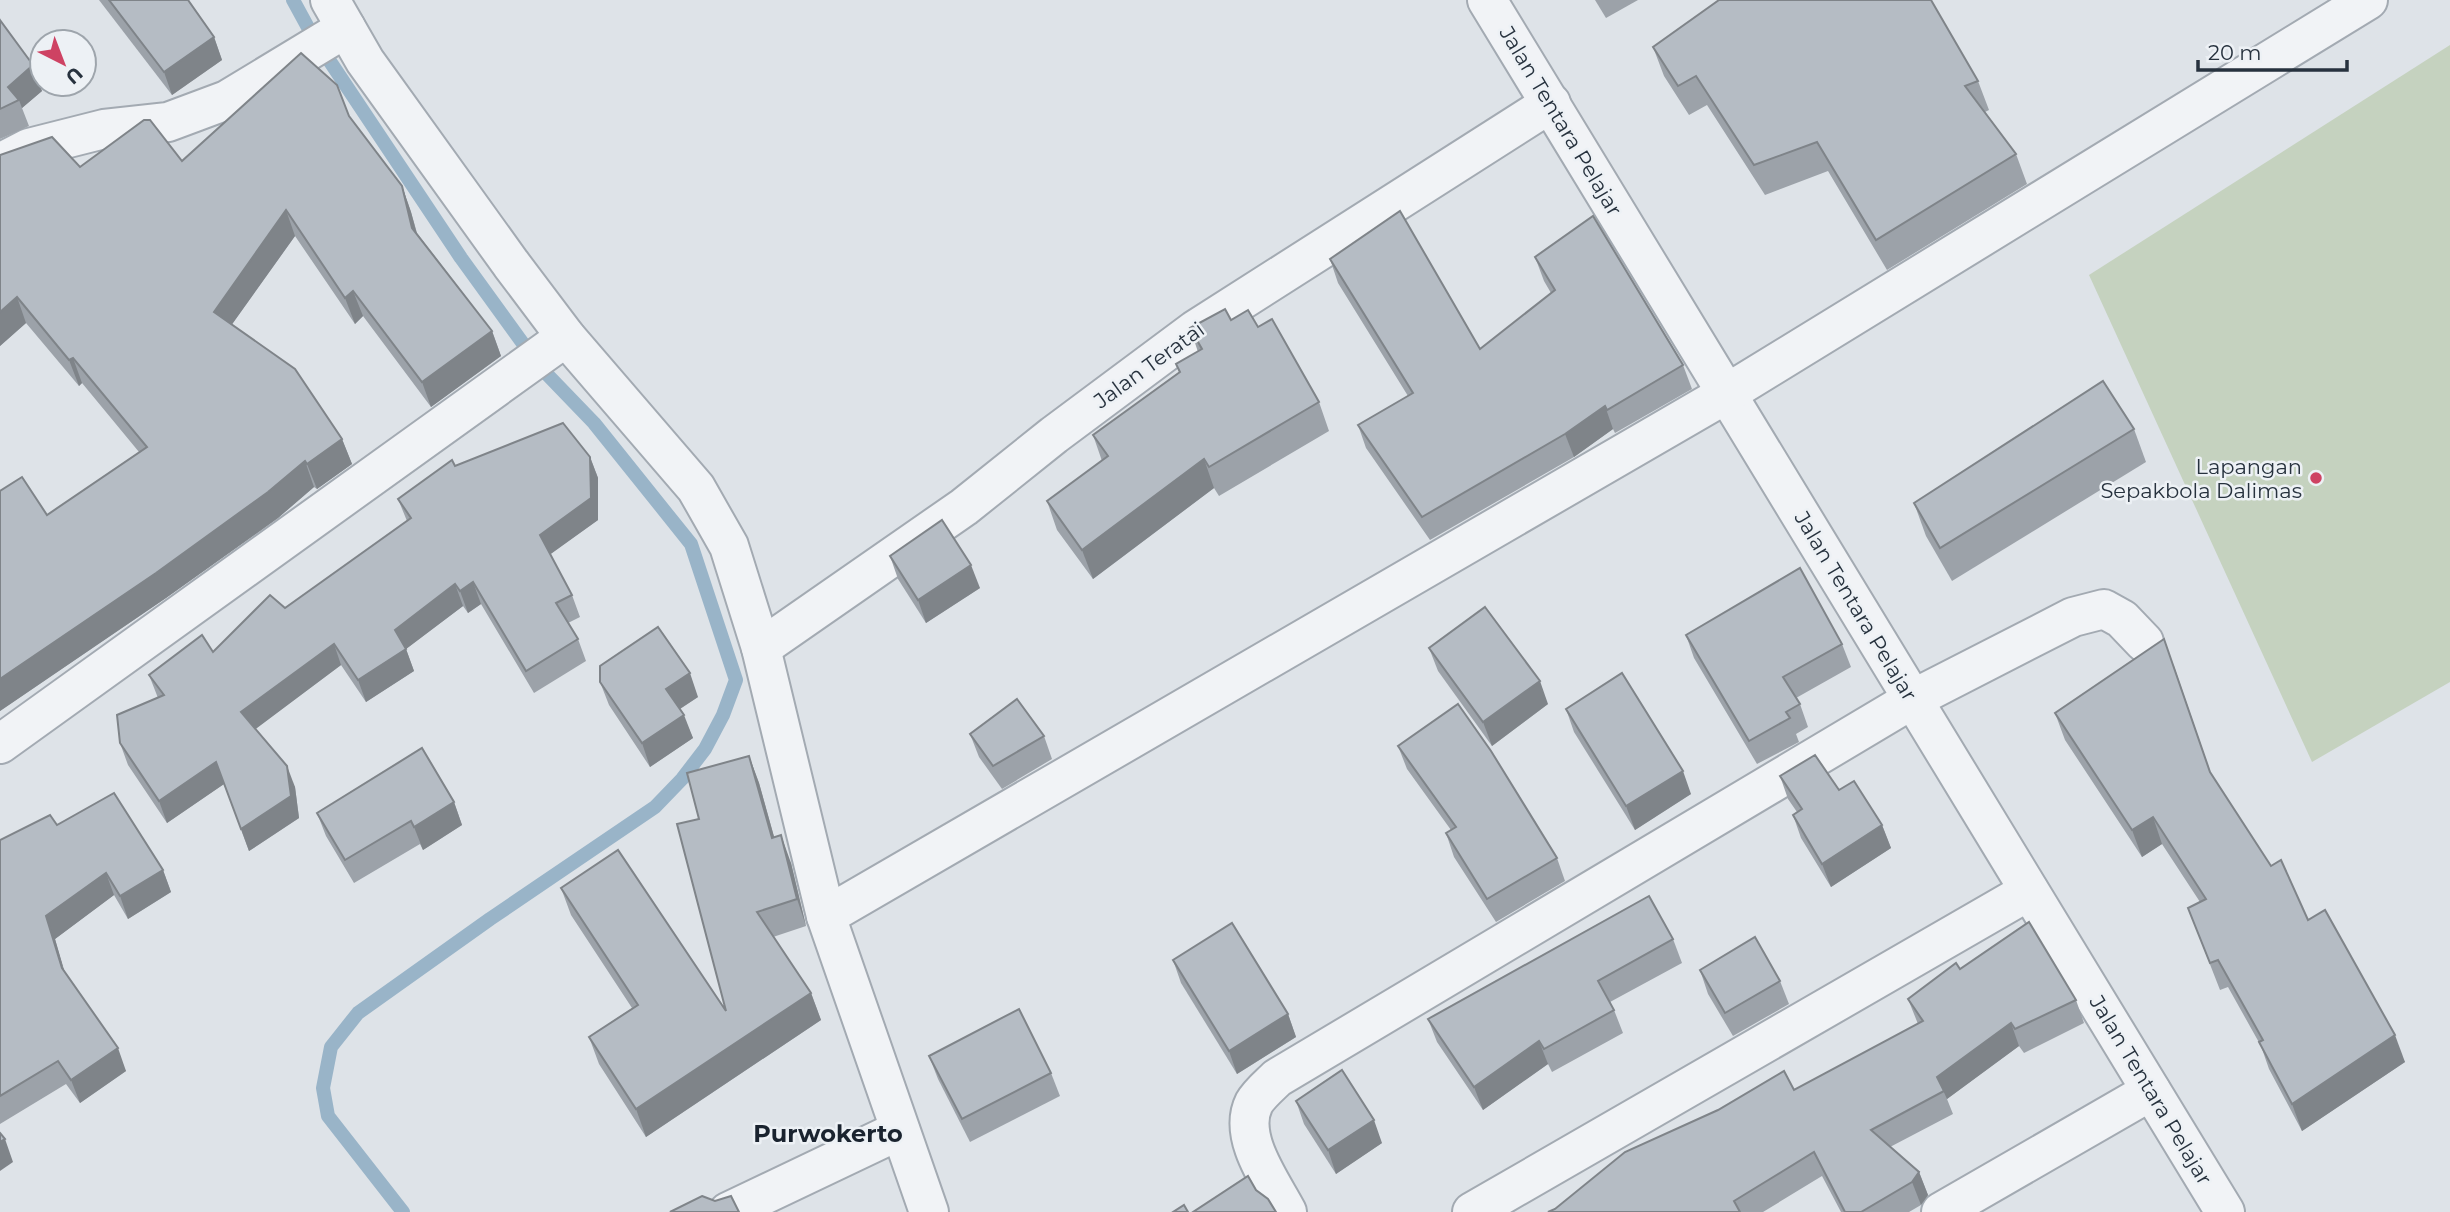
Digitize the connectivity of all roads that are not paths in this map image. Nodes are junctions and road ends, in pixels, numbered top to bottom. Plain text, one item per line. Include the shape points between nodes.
1 (1487, 0) edge
2 (2368, 0) edge
3 (328, 29) edge
4 (1551, 103) junction
5 (0, 163) edge
6 (560, 342) junction
7 (1726, 394) junction
8 (2144, 642) dead end
9 (761, 648) junction
10 (1913, 699) junction
11 (0, 744) edge
12 (2029, 891) junction
13 (826, 916) junction
14 (2151, 1091) junction
15 (900, 1130) junction
16 (728, 1212) edge
17 (929, 1212) edge
18 (1287, 1212) edge
19 (1472, 1212) edge
20 (1941, 1212) edge
21 (2225, 1212) edge

1 - 4 street, Jalan Tentara Pelajar
2 - 7 street
3 - 5 street via 227,100 168,122 104,129 29,148
3 - 6 street via 365,61
4 - 7 street, Jalan Tentara Pelajar
4 - 9 street, Jalan Teratai via 1195,330 964,507
6 - 9 street via 696,488 729,546
6 - 11 street
7 - 10 street, Jalan Tentara Pelajar
7 - 13 street
8 - 10 street via 2122,619 2104,609 2073,617
9 - 13 street
10 - 12 street, Jalan Tentara Pelajar
10 - 18 street via 1277,1078 1254,1102 1250,1128 1255,1149
12 - 14 street, Jalan Tentara Pelajar
12 - 19 street
13 - 15 street
14 - 20 street
14 - 21 street, Jalan Tentara Pelajar
15 - 16 street
15 - 17 street

